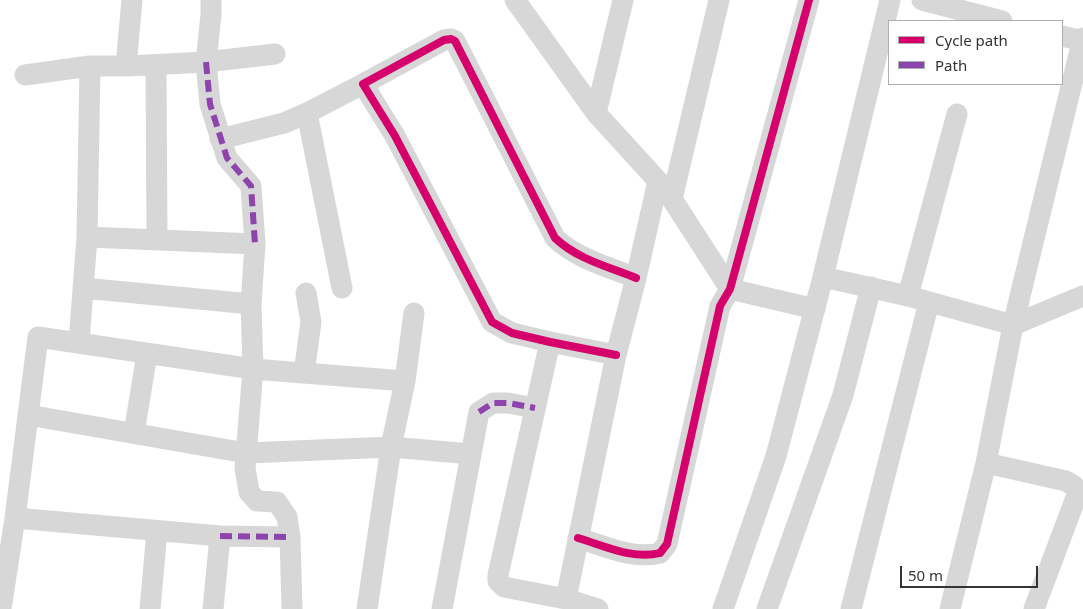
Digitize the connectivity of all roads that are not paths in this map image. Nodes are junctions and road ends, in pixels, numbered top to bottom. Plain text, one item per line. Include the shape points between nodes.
1 (132, 0) edge
2 (211, 0) edge
3 (622, 0) edge
4 (719, 0) edge
5 (809, 0) edge
6 (890, 0) edge
7 (922, 0) edge
8 (523, 5) edge
9 (972, 7) edge
10 (1000, 20) edge
11 (1063, 36) edge
12 (1083, 40) edge
13 (275, 54) dead end
14 (206, 62) junction
15 (156, 64) junction
16 (90, 66) junction
17 (126, 66) junction
18 (25, 75) dead end
19 (363, 84) junction
20 (307, 113) junction
21 (596, 113) junction
22 (957, 114) dead end
23 (220, 139) junction
24 (658, 181) junction
25 (672, 198) junction
26 (87, 237) junction
27 (157, 240) junction
28 (255, 244) junction
29 (823, 277) junction
30 (636, 278) junction
31 (871, 287) junction
32 (83, 288) junction
33 (342, 288) dead end
34 (730, 288) junction
35 (306, 293) dead end
36 (908, 296) junction
37 (1083, 296) edge
38 (929, 302) junction
39 (251, 304) junction
40 (815, 308) junction
41 (414, 313) dead end
42 (1013, 325) junction
43 (79, 342) junction
44 (550, 342) junction
45 (147, 354) junction
46 (616, 355) junction
47 (253, 368) junction
48 (304, 373) junction
49 (405, 381) junction
50 (535, 408) junction
51 (28, 415) junction
52 (134, 433) junction
53 (392, 447) junction
54 (246, 453) junction
55 (472, 454) junction
56 (986, 463) junction
57 (15, 518) junction
58 (157, 531) junction
59 (220, 536) junction
60 (290, 537) junction
61 (578, 538) junction
62 (566, 599) junction
63 (1, 609) edge
64 (150, 609) edge
65 (214, 609) edge
66 (292, 609) edge
67 (367, 609) edge
68 (442, 609) edge
69 (598, 609) edge
70 (723, 609) edge
71 (766, 609) edge
72 (851, 609) edge
73 (950, 609) edge
74 (1034, 609) edge

1 - 17 street
2 - 14 street
3 - 21 street
4 - 25 street
5 - 34 street
6 - 29 street
7 - 9 street
8 - 21 street
9 - 10 street
11 - 12 street
12 - 42 street
13 - 14 street
14 - 15 street
14 - 23 street via 210,104
15 - 17 street
15 - 27 street
16 - 17 street
16 - 18 street
16 - 26 street
19 - 20 street
19 - 30 street via 444,40 455,41 555,238 575,254
19 - 44 street via 395,136 492,322 512,333
20 - 23 street via 284,123
20 - 33 street
21 - 24 street
22 - 36 street
23 - 28 street via 227,158 251,186
24 - 25 street
24 - 30 street
25 - 34 street
26 - 27 street
26 - 32 street
27 - 28 street
28 - 39 street
29 - 31 street
29 - 40 street
30 - 46 street
31 - 36 street
31 - 71 street via 843,395
32 - 39 street
32 - 43 street
34 - 40 street
34 - 61 street via 720,306 667,544 660,553 636,556
35 - 48 street via 311,322
36 - 38 street
37 - 42 street
38 - 42 street
38 - 72 street
39 - 47 street
40 - 70 street via 776,456
41 - 49 street
42 - 56 street
43 - 45 street
43 - 51 street via 38,337
44 - 46 street
44 - 50 street
45 - 47 street
45 - 52 street
46 - 61 street
47 - 48 street
47 - 54 street
48 - 49 street
49 - 53 street
50 - 55 street via 508,403 487,406 479,412
50 - 62 street via 498,581 504,587
51 - 52 street
51 - 57 street
52 - 54 street
53 - 54 street
53 - 55 street
53 - 67 street
54 - 60 street via 249,492 256,501 277,502 286,517
55 - 68 street
56 - 73 street
56 - 74 street via 1066,481 1078,492
57 - 58 street
57 - 63 street
58 - 59 street
58 - 64 street
59 - 60 street
59 - 65 street
60 - 66 street
61 - 62 street
62 - 69 street

